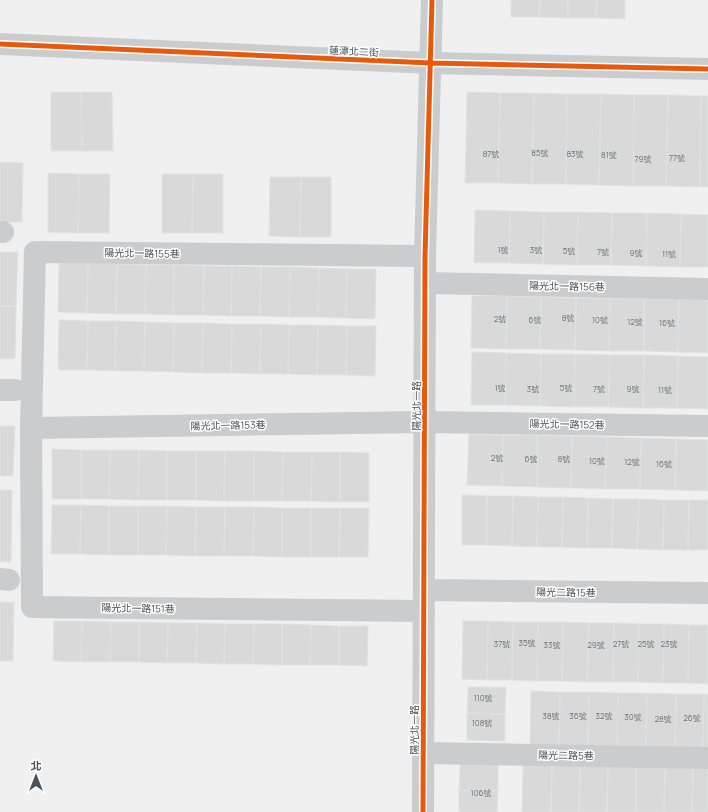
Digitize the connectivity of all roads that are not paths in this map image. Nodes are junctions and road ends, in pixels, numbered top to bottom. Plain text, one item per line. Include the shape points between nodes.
1 (432, 0) edge
2 (0, 44) edge
3 (431, 63) junction
4 (708, 70) edge
5 (425, 256) junction
6 (425, 284) junction
7 (708, 289) edge
8 (425, 422) junction
9 (708, 426) edge
10 (31, 428) junction
11 (708, 593) edge
12 (425, 601) junction
13 (423, 753) junction
14 (708, 758) edge
15 (423, 812) edge

1 - 3 street, 陽光北一路
2 - 3 street, 蓮潭北二街
3 - 4 street, 蓮潭北二街
3 - 5 street, 陽光北一路
5 - 6 street, 陽光北一路
5 - 10 street, 陽光北一路155巷 via 35,252
6 - 7 street, 陽光北一路156巷
6 - 8 street, 陽光北一路
8 - 9 street, 陽光北一路152巷
8 - 10 street, 陽光北一路153巷
8 - 12 street, 陽光北一路
10 - 12 street, 陽光北一路151巷 via 32,607
11 - 12 street, 陽光二路15巷
12 - 13 street, 陽光北一路
13 - 14 street, 陽光二路5巷
13 - 15 street, 陽光北一路

